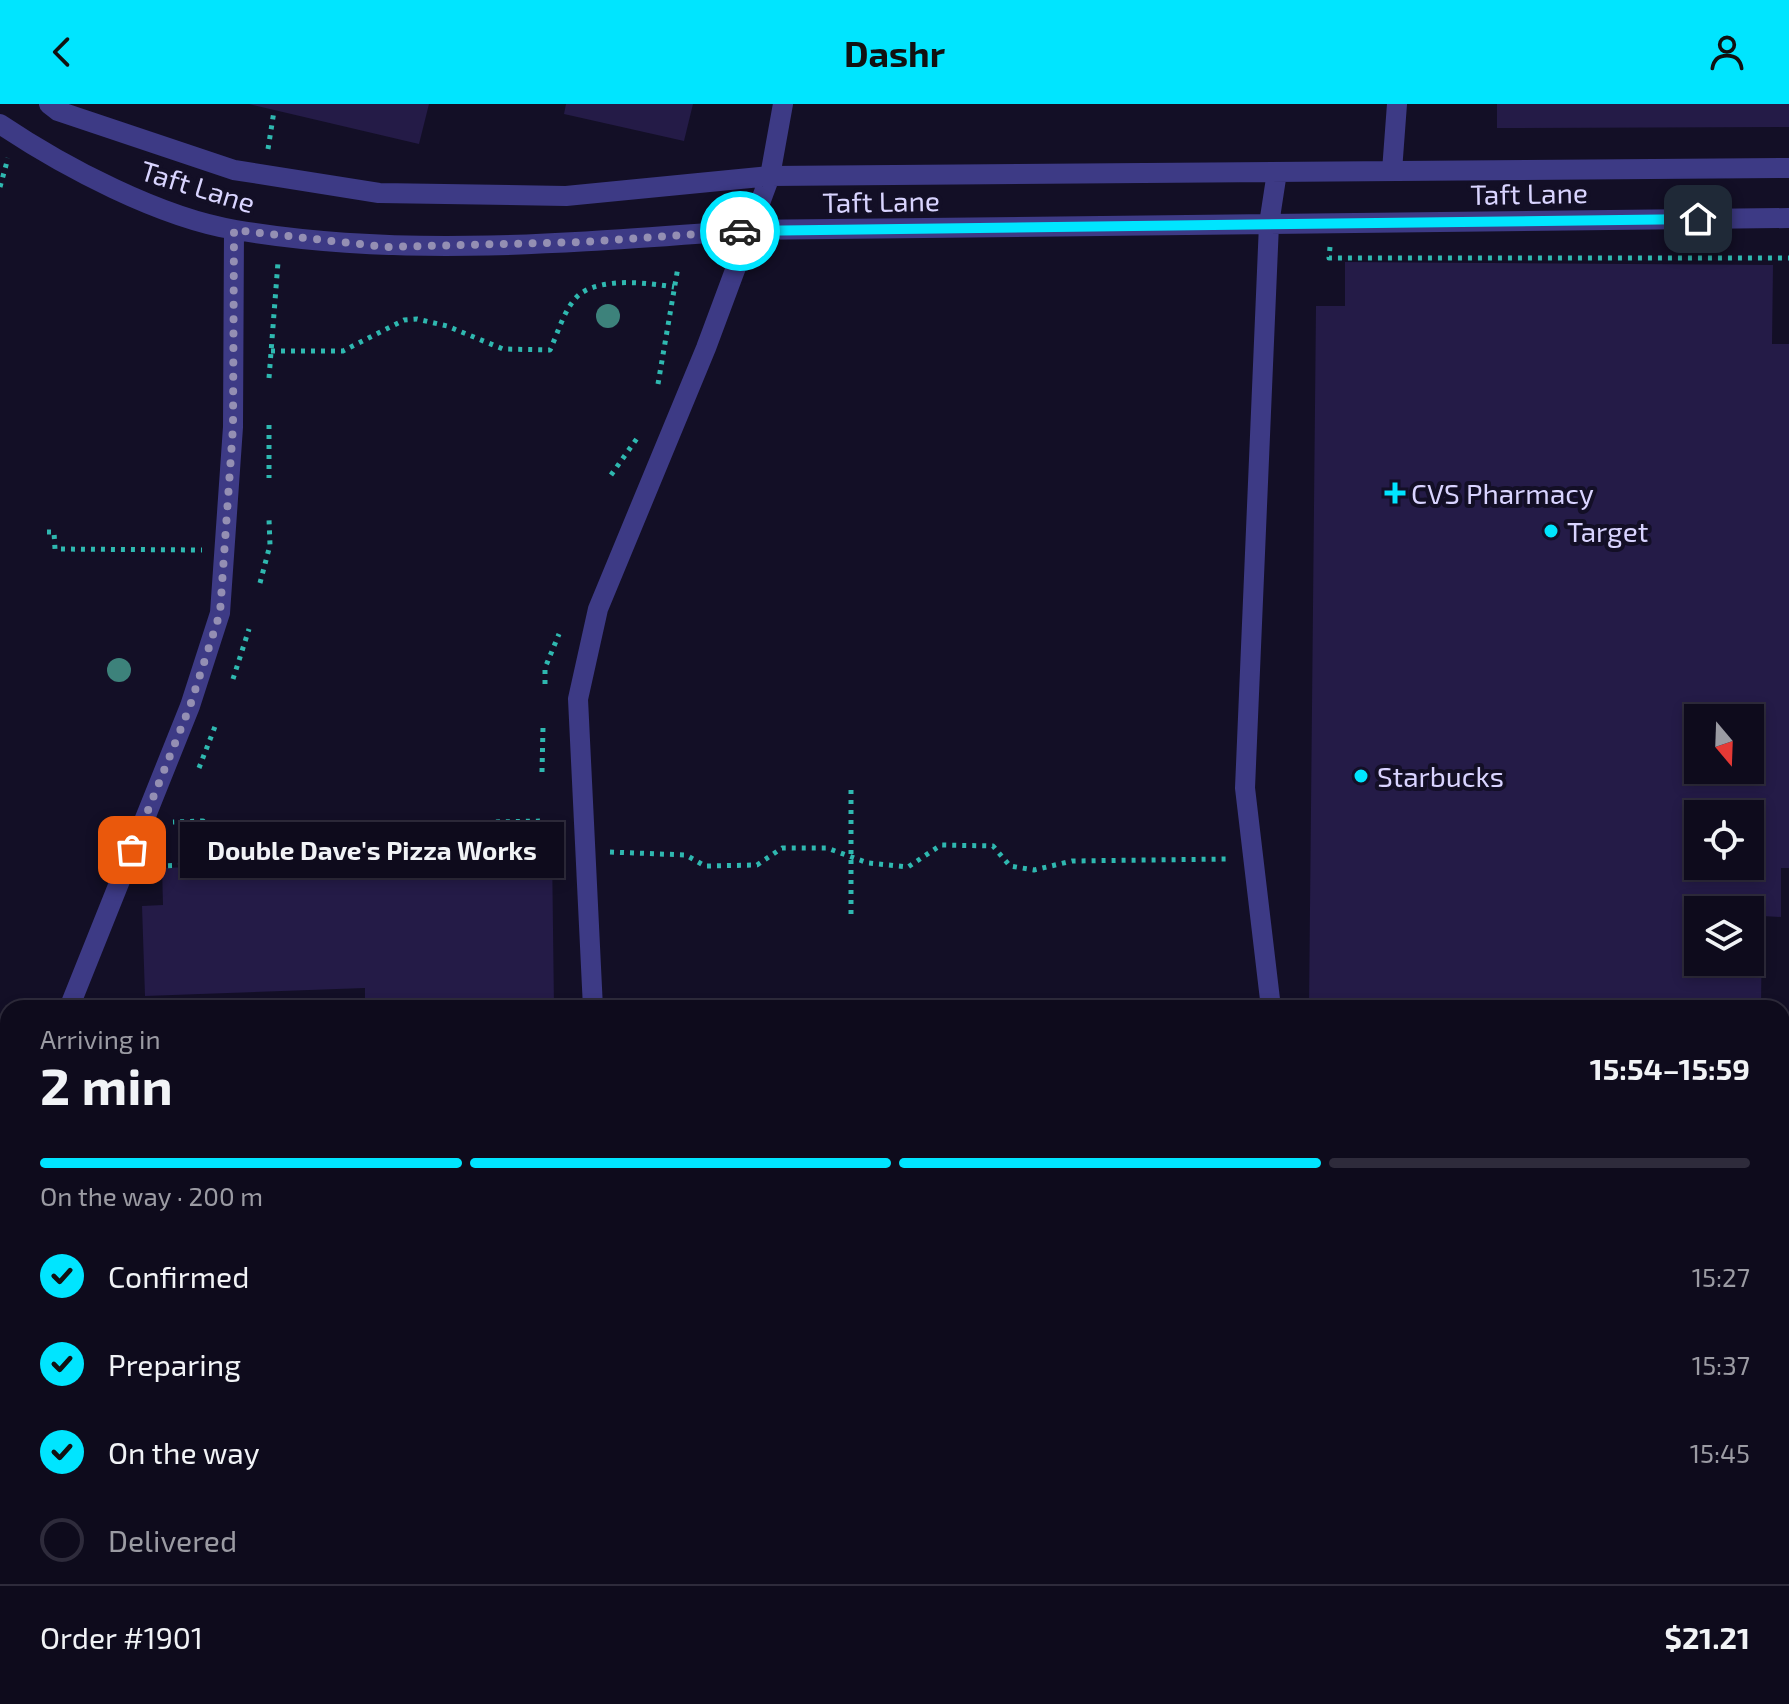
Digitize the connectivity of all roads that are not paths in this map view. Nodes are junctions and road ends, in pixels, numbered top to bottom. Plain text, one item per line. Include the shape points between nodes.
1 (49, 104) edge
2 (783, 104) edge
3 (1397, 104) edge
4 (0, 124) edge
5 (1789, 168) edge
6 (1392, 171) junction
7 (1277, 172) junction
8 (770, 176) junction
9 (1789, 218) edge
10 (1269, 224) junction
11 (234, 230) junction
12 (750, 230) junction
13 (76, 1000) edge
14 (593, 1000) edge
15 (1270, 1000) edge

1 - 8 street, Taft Lane via 234,170 379,193 566,196
2 - 8 street
3 - 6 street
4 - 11 street, Taft Lane via 132,198
5 - 6 street, Taft Lane
6 - 7 street, Taft Lane
7 - 8 street, Taft Lane
7 - 10 street
8 - 12 street
9 - 10 street, Taft Lane
10 - 12 street, Taft Lane
10 - 15 street via 1245,788
11 - 12 street, Taft Lane via 386,247 582,242
11 - 13 street via 233,427 220,613 190,706
12 - 14 street via 598,609 578,699

